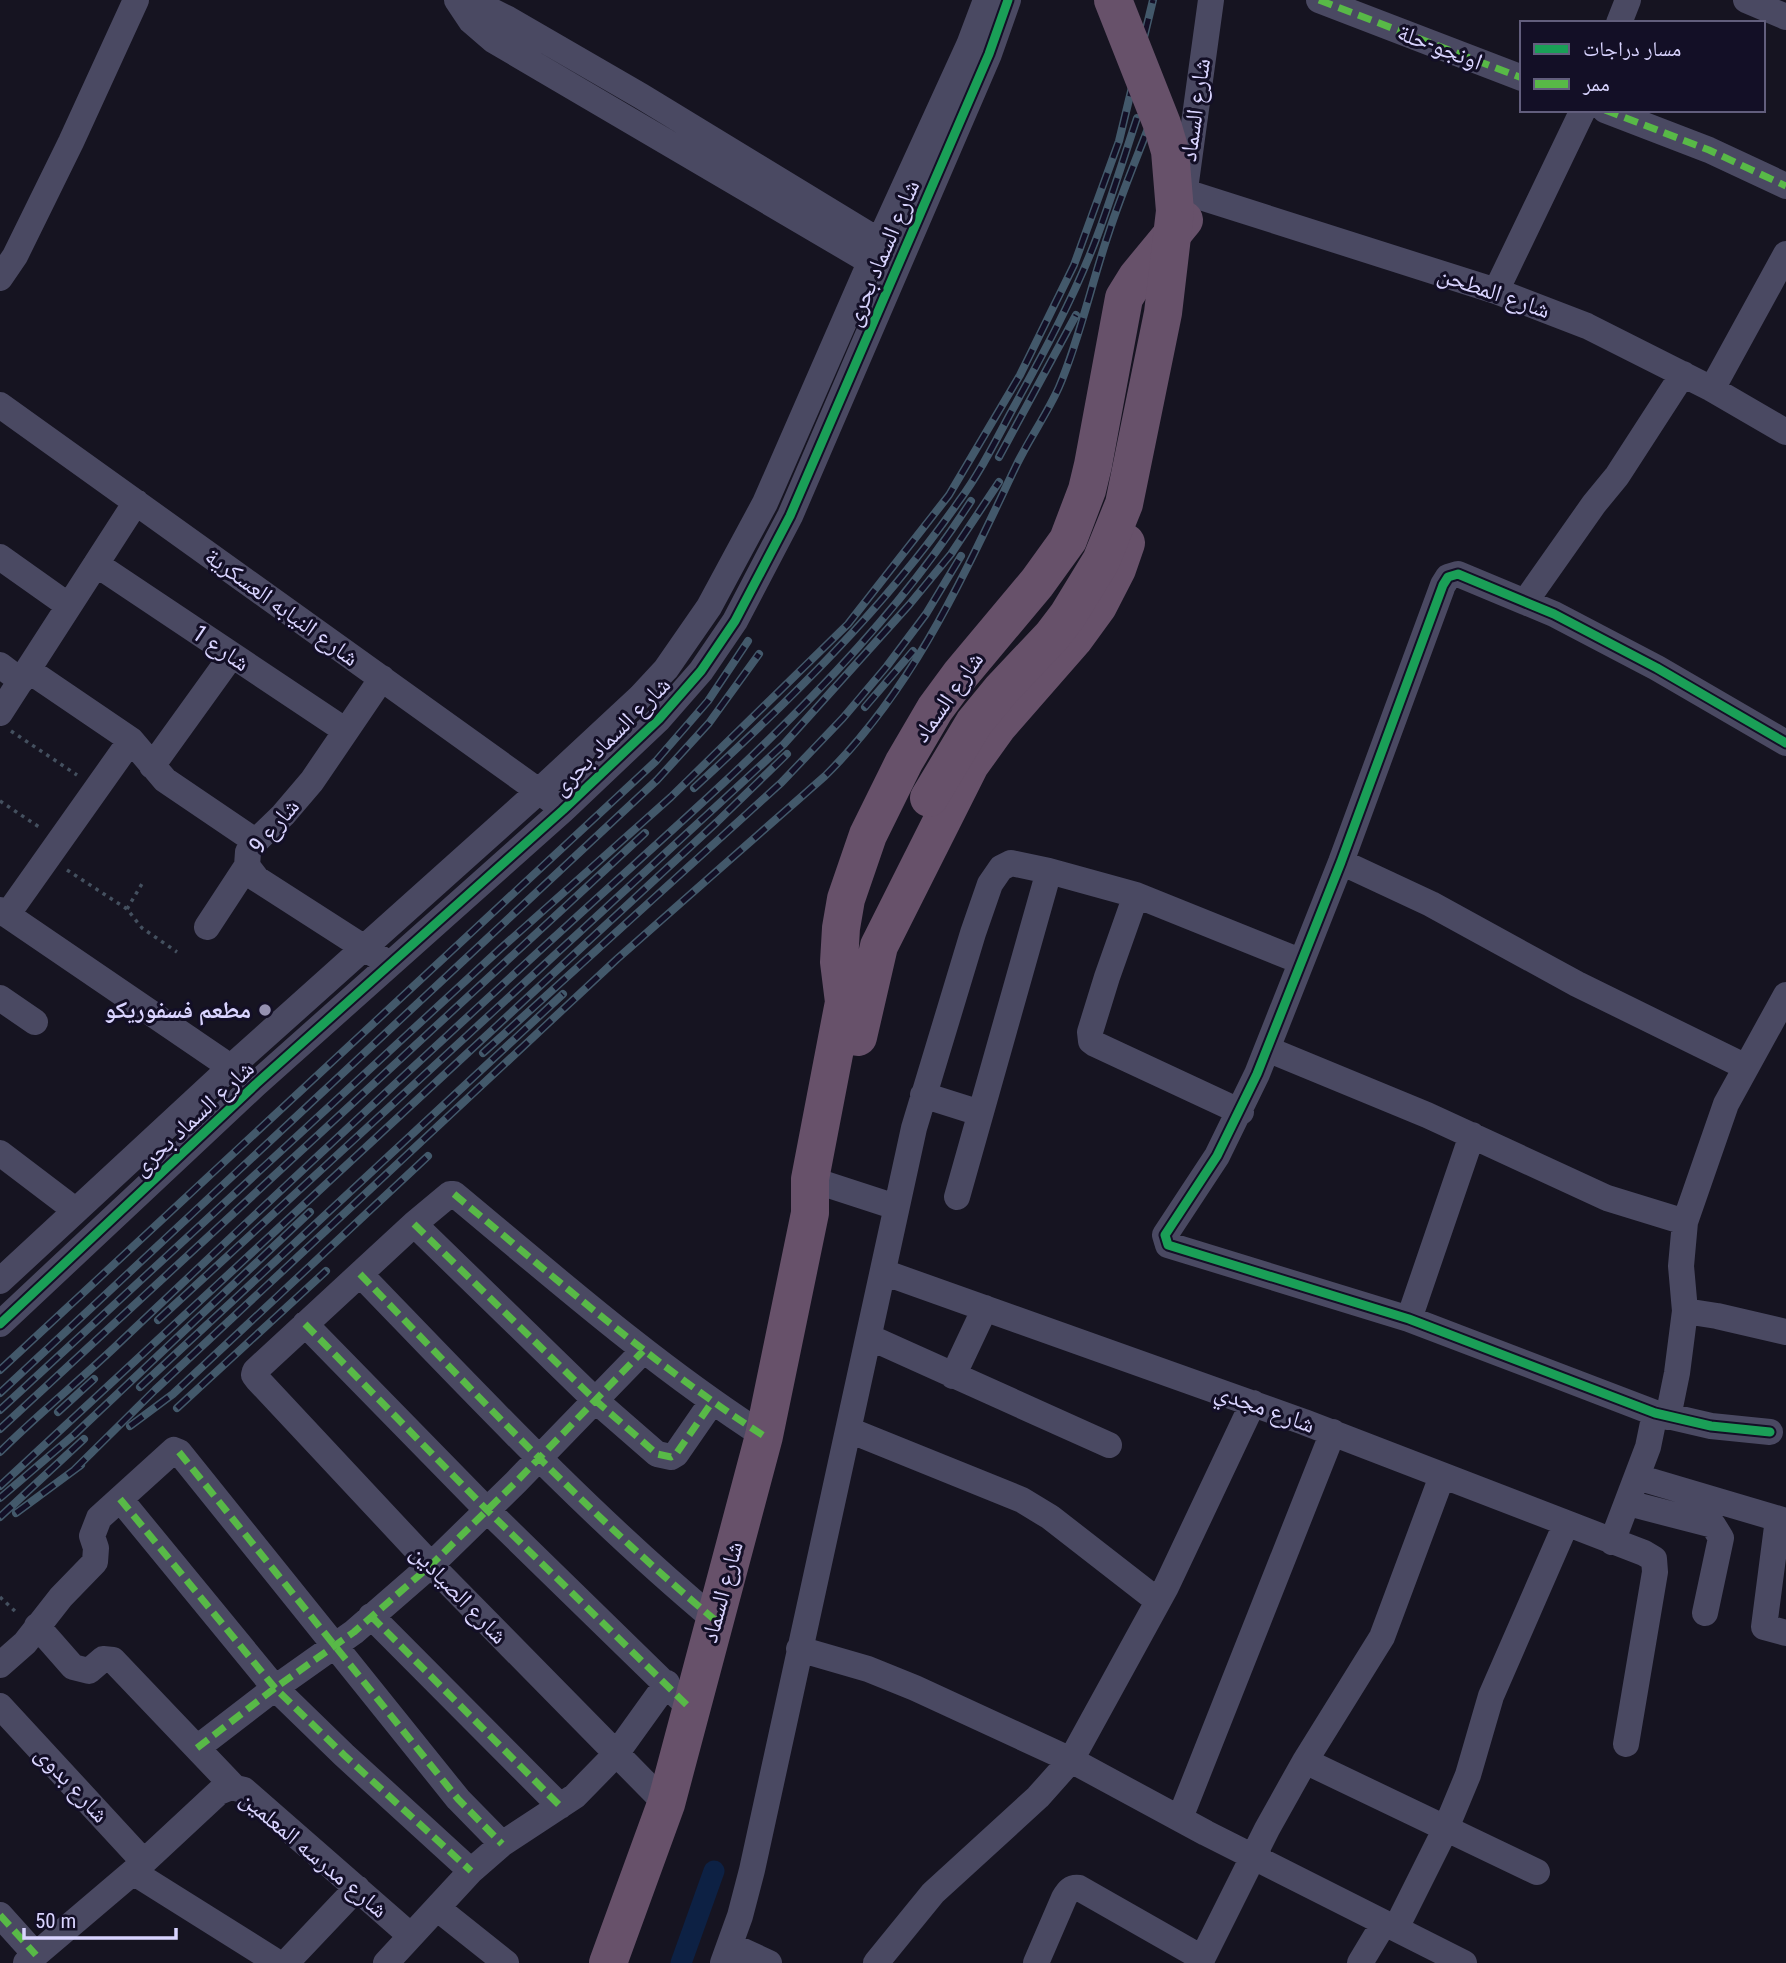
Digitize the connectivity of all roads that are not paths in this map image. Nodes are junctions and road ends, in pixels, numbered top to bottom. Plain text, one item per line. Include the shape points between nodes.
1 (136, 0) edge
2 (986, 0) edge
3 (1008, 0) edge
4 (1094, 0) edge
5 (1113, 0) edge
6 (1211, 0) edge
7 (1319, 0) edge
8 (1628, 0) edge
9 (1746, 0) edge
10 (457, 1) edge
11 (1786, 17) edge
12 (1620, 21) edge
13 (979, 49) junction
14 (1520, 77) edge
15 (641, 96) junction
16 (1583, 112) edge
17 (1610, 112) edge
18 (628, 120) junction
19 (1786, 186) edge
20 (1185, 206) junction
21 (1786, 254) edge
22 (886, 258) junction
23 (0, 278) edge
24 (1496, 291) junction
25 (1683, 374) junction
26 (1712, 389) junction
27 (0, 405) edge
28 (1786, 432) edge
29 (136, 502) junction
30 (765, 503) junction
31 (790, 516) junction
32 (0, 557) edge
33 (96, 564) junction
34 (1525, 602) junction
35 (69, 606) junction
36 (709, 607) junction
37 (735, 621) junction
38 (232, 655) junction
39 (16, 672) edge
40 (382, 678) junction
41 (0, 713) edge
42 (346, 731) junction
43 (131, 740) junction
44 (1786, 743) edge
45 (152, 766) junction
46 (539, 791) junction
47 (920, 794) junction
48 (563, 810) junction
49 (255, 841) junction
50 (1341, 862) junction
51 (247, 866) junction
52 (1049, 871) junction
53 (1136, 895) junction
54 (4, 913) edge
55 (207, 927) dead end
56 (878, 946) junction
57 (366, 948) junction
58 (1300, 961) junction
59 (391, 964) junction
60 (0, 998) edge
61 (1783, 1001) edge
62 (844, 1002) junction
63 (35, 1022) dead end
64 (1267, 1049) junction
65 (231, 1067) junction
66 (1746, 1067) junction
67 (256, 1084) junction
68 (923, 1096) junction
69 (1241, 1112) junction
70 (980, 1113) junction
71 (1472, 1135) junction
72 (0, 1153) edge
73 (815, 1192) junction
74 (957, 1196) dead end
75 (896, 1207) junction
76 (75, 1210) junction
77 (1685, 1222) junction
78 (414, 1224) junction
79 (883, 1272) junction
80 (360, 1274) junction
81 (0, 1281) edge
82 (985, 1308) junction
83 (1685, 1311) junction
84 (1409, 1319) junction
85 (0, 1324) edge
86 (305, 1324) junction
87 (1786, 1332) edge
88 (869, 1337) junction
89 (643, 1351) junction
90 (953, 1376) junction
91 (595, 1400) junction
92 (712, 1402) junction
93 (1253, 1403) junction
94 (1662, 1415) junction
95 (849, 1430) junction
96 (1770, 1432) dead end
97 (1333, 1433) junction
98 (764, 1436) junction
99 (1110, 1445) dead end
100 (539, 1458) junction
101 (1442, 1476) junction
102 (1637, 1477) junction
103 (120, 1499) junction
104 (1628, 1503) junction
105 (487, 1510) junction
106 (1782, 1520) edge
107 (1566, 1524) junction
108 (1612, 1542) junction
109 (430, 1565) junction
110 (1158, 1601) junction
111 (1705, 1613) dead end
112 (371, 1616) junction
113 (715, 1620) junction
114 (30, 1623) junction
115 (1786, 1633) edge
116 (335, 1646) junction
117 (799, 1650) junction
118 (0, 1665) edge
119 (275, 1688) junction
120 (679, 1696) junction
121 (0, 1706) edge
122 (1626, 1744) dead end
123 (197, 1748) junction
124 (616, 1754) junction
125 (1071, 1760) junction
126 (1305, 1760) junction
127 (234, 1787) junction
128 (666, 1804) junction
129 (560, 1806) junction
130 (1180, 1818) junction
131 (1446, 1828) junction
132 (502, 1844) junction
133 (1254, 1856) junction
134 (138, 1867) junction
135 (471, 1871) junction
136 (1537, 1872) dead end
137 (357, 1888) junction
138 (437, 1908) junction
139 (0, 1915) edge
140 (1390, 1926) junction
141 (411, 1936) junction
142 (727, 1954) edge
143 (31, 1959) edge
144 (1201, 1961) edge
145 (278, 1963) edge
146 (286, 1963) edge
147 (386, 1963) edge
148 (506, 1963) edge
149 (608, 1963) edge
150 (769, 1963) edge
151 (876, 1963) edge
152 (1036, 1963) edge
153 (1360, 1963) edge
154 (1464, 1963) edge

1 - 23 street via 71,142
2 - 13 street, شارع السماد بحرى
3 - 13 street, شارع السماد بحرى
4 - 47 highway via 1144,129 1155,172 1158,216 1152,272 1110,478 1081,557 1046,610 942,736
5 - 47 highway, bridge via 1170,151 1175,211 1163,313 1125,504 1101,561 1068,615 974,723
6 - 20 street, شارع السماد via 1186,164
7 - 14 street, اونجو-حلة
8 - 12 street
9 - 11 street
10 - 15 street via 508,19
10 - 18 street via 493,40
13 - 22 street, شارع السماد بحرى
15 - 18 street
15 - 22 street
16 - 24 street
17 - 19 street
18 - 22 street
20 - 24 street, شارع المطحن
20 - 56 highway, شارع السماد via 1157,419 1131,530 1116,569 1098,606 1074,639 970,765
20 - 62 highway, شارع السماد via 1124,298 1087,490 1068,540 935,709 868,835 841,928
21 - 26 street
22 - 30 street, شارع السماد بحرى
22 - 31 street, شارع السماد بحرى
24 - 25 street, شارع المطحن via 1599,331
25 - 26 street, شارع المطحن
25 - 34 street via 1617,476
26 - 28 street, شارع المطحن
27 - 29 street, شارع النيابه العسكرية
29 - 33 street
29 - 40 street, شارع النيابه العسكرية
30 - 31 street
30 - 36 street, شارع السماد بحرى
31 - 37 street, شارع السماد بحرى
32 - 35 street
33 - 35 street
33 - 38 street, شارع 1
34 - 44 street via 1657,668
34 - 50 street via 1458,574 1445,580
35 - 39 street
36 - 37 street
36 - 46 street, شارع السماد بحرى via 649,688
37 - 48 street, شارع السماد بحرى via 701,671 659,719
38 - 42 street, شارع 1
38 - 45 street
39 - 41 street
39 - 43 street
40 - 42 street, شارع 9
40 - 46 street, شارع النيابه العسكرية
42 - 49 street, شارع 9 via 312,781
43 - 45 street
43 - 54 street
45 - 49 street
46 - 48 street, شارع النيابه العسكرية
46 - 57 street, شارع السماد بحرى
47 - 56 highway
47 - 62 highway via 878,873
48 - 59 street, شارع السماد بحرى
49 - 51 street, شارع 9
50 - 58 street
50 - 66 street via 1432,904 1577,984
51 - 55 street
51 - 57 street, شارع 9 via 257,879
52 - 53 street
52 - 68 street via 1010,863 1001,867 990,884
52 - 70 street
53 - 58 street
53 - 69 street via 1090,1032 1091,1041
54 - 65 street
56 - 73 highway, شارع السماد
57 - 59 street, شارع 9
57 - 65 street, شارع السماد بحرى
58 - 64 street
59 - 67 street, شارع السماد بحرى
60 - 63 street
61 - 66 street
62 - 73 highway, شارع السماد
64 - 69 street
64 - 71 street
65 - 67 street
65 - 76 street, شارع السماد بحرى
66 - 77 street via 1717,1126
67 - 85 street, شارع السماد بحرى
68 - 70 street
68 - 75 street
69 - 84 street via 1165,1235 1168,1245
70 - 74 street
71 - 77 street via 1607,1198
71 - 84 street
72 - 76 street
73 - 75 street
73 - 98 highway, شارع السماد
75 - 79 street
76 - 81 street, شارع السماد بحرى
77 - 83 street via 1681,1266
78 - 80 street
78 - 89 street via 446,1195 454,1194
78 - 91 street
79 - 82 street, شارع مجدي
79 - 88 street
80 - 86 street
80 - 100 street
82 - 90 street
82 - 93 street, شارع مجدي
83 - 87 street
83 - 94 street via 1677,1373
84 - 94 street
86 - 105 street
86 - 109 street, شارع الصيادين via 254,1376
88 - 90 street
88 - 95 street
89 - 91 street
89 - 92 street
90 - 99 street
91 - 92 street via 657,1454 671,1457
91 - 100 street
92 - 98 street
93 - 97 street, شارع مجدي
93 - 110 street
94 - 96 street
94 - 102 street
95 - 110 street via 1022,1500
95 - 117 street
97 - 101 street, شارع مجدي
97 - 130 street
98 - 113 highway, شارع السماد
100 - 105 street
100 - 113 street via 655,1570
101 - 107 street, شارع مجدي
101 - 126 street via 1382,1637
102 - 104 street
102 - 106 street
103 - 114 street via 95,1525 95,1562
103 - 116 street via 170,1451 178,1452
103 - 119 street
104 - 108 street
104 - 111 street via 1713,1525 1718,1531 1721,1538
105 - 109 street
105 - 120 street
106 - 115 street via 1764,1627
107 - 108 street, شارع مجدي
107 - 131 street via 1491,1696 1468,1775
108 - 122 street, شارع مجدي via 1654,1559 1655,1572
109 - 112 street
109 - 124 street, شارع الصيادين
110 - 125 street
112 - 116 street
112 - 129 street
113 - 120 highway, شارع السماد
114 - 118 street via 25,1643
114 - 123 street via 78,1670 89,1671 103,1659 113,1660
116 - 119 street
116 - 132 street via 458,1799
117 - 125 street via 915,1688
117 - 142 street via 752,1870
119 - 123 street
119 - 135 street
120 - 124 street
120 - 128 highway, شارع السماد
121 - 134 street, شارع بدوى
123 - 127 street
124 - 128 street, شارع الصيادين
124 - 129 street
125 - 130 street
125 - 151 street via 1038,1797 933,1893
126 - 131 street
126 - 133 street
127 - 134 street, شارع مدرسه المعلمين via 219,1792
127 - 137 street, شارع مدرسه المعلمين via 244,1790
128 - 149 highway, شارع السماد
129 - 132 street
130 - 133 street
131 - 136 street
131 - 140 street
132 - 135 street
133 - 140 street
133 - 144 street
134 - 143 street, شارع مدرسه المعلمين
134 - 145 street, شارع بدوى
135 - 138 street
137 - 141 street, شارع مدرسه المعلمين
137 - 146 street
138 - 141 street
138 - 148 street
139 - 143 street
140 - 153 street
140 - 154 street
141 - 147 street
142 - 150 street
144 - 152 street via 1075,1888 1064,1898

